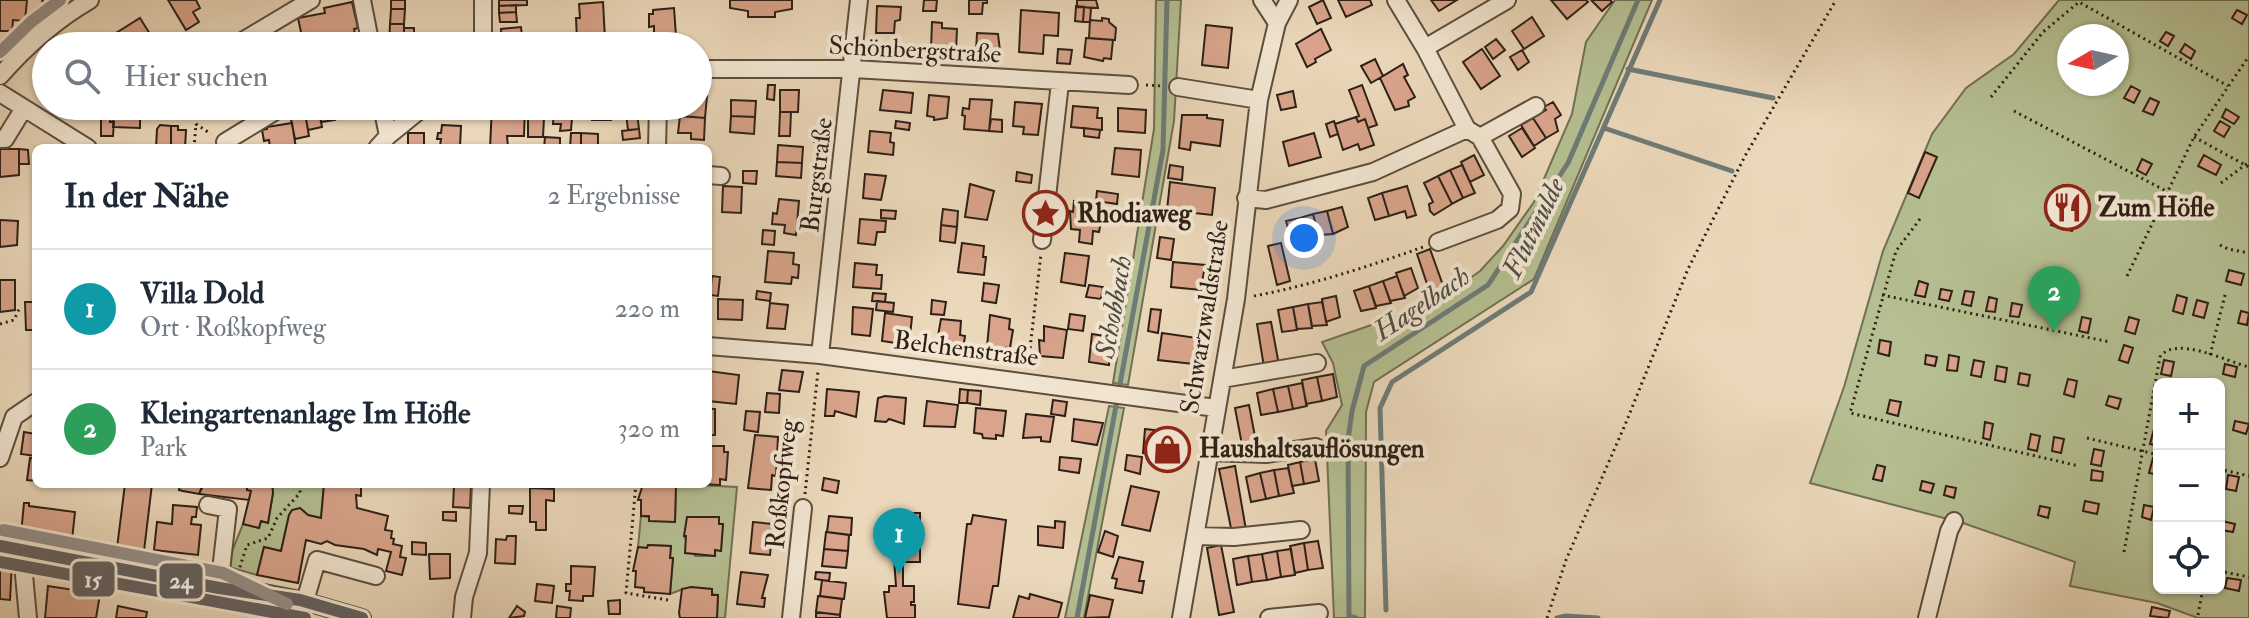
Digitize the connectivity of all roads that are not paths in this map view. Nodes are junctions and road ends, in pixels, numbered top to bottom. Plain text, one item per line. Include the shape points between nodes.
1 (90, 0) edge
2 (311, 0) edge
3 (362, 0) edge
4 (483, 0) edge
5 (859, 0) edge
6 (1262, 0) edge
7 (1289, 0) edge
8 (1396, 0) edge
9 (1507, 0) edge
10 (1277, 23) junction
11 (43, 32) edge
12 (257, 32) edge
13 (368, 32) edge
14 (483, 32) edge
15 (32, 41) edge
16 (1425, 48) junction
17 (712, 69) edge
18 (853, 69) junction
19 (0, 76) edge
20 (1060, 83) junction
21 (1129, 85) dead end
22 (1178, 87) dead end
23 (0, 93) edge
24 (1259, 100) junction
25 (1536, 106) dead end
26 (24, 108) junction
27 (32, 113) edge
28 (43, 120) edge
29 (261, 120) edge
30 (382, 120) edge
31 (408, 120) edge
32 (658, 120) edge
33 (1474, 133) junction
34 (0, 139) edge
35 (225, 142) road end
36 (382, 142) edge
37 (82, 144) edge
38 (657, 144) edge
39 (1246, 198) junction
40 (1042, 240) road end
41 (1438, 242) road end
42 (712, 346) edge
43 (820, 355) junction
44 (1317, 363) dead end
45 (1222, 379) junction
46 (32, 405) edge
47 (1216, 408) junction
48 (1316, 447) dead end
49 (1208, 452) junction
50 (0, 458) edge
51 (481, 488) edge
52 (208, 505) dead end
53 (803, 508) road end
54 (1954, 521) dead end
55 (1301, 530) dead end
56 (1196, 536) junction
57 (0, 546) edge
58 (27, 551) junction
59 (376, 576) dead end
60 (226, 588) junction
61 (305, 601) junction
62 (1319, 613) dead end
63 (340, 616) edge
64 (28, 618) edge
65 (280, 618) edge
66 (362, 618) edge
67 (462, 618) edge
68 (791, 618) edge
69 (1181, 618) edge
70 (1269, 618) edge
71 (1927, 618) edge

1 - 11 street
2 - 12 street
3 - 13 street
4 - 14 street
5 - 18 street, Burgstraße
6 - 10 street
7 - 10 street, Schwarzwaldstraße
8 - 16 street
9 - 16 street
10 - 24 street, Schwarzwaldstraße
15 - 19 street
16 - 33 street
17 - 18 street, Schönbergstraße
18 - 20 street, Schönbergstraße
18 - 43 street, Burgstraße
20 - 21 street, Schönbergstraße
20 - 40 street
22 - 24 street
23 - 26 street
24 - 39 street, Schwarzwaldstraße
25 - 33 street
26 - 27 street
26 - 34 street
28 - 37 street
29 - 35 street
30 - 36 street
31 - 36 street
32 - 38 street
33 - 39 street via 1373,172 1266,200
33 - 41 street via 1512,194 1510,209 1497,220
39 - 45 street, Schwarzwaldstraße
42 - 43 street, Belchenstraße
43 - 47 street, Belchenstraße
44 - 45 street
45 - 47 street, Schwarzwaldstraße
46 - 50 street via 14,417
47 - 49 street, Schwarzwaldstraße
48 - 49 street via 1266,454
49 - 56 street, Schwarzwaldstraße
51 - 67 street via 478,553
52 - 60 street via 228,509
53 - 68 street, Roßkopfweg
54 - 71 street
55 - 56 street
56 - 69 street, Schwarzwaldstraße
57 - 58 street
58 - 60 street
58 - 64 street
59 - 61 street via 317,560
60 - 61 street
60 - 65 street
61 - 63 street
62 - 70 street
63 - 66 street

